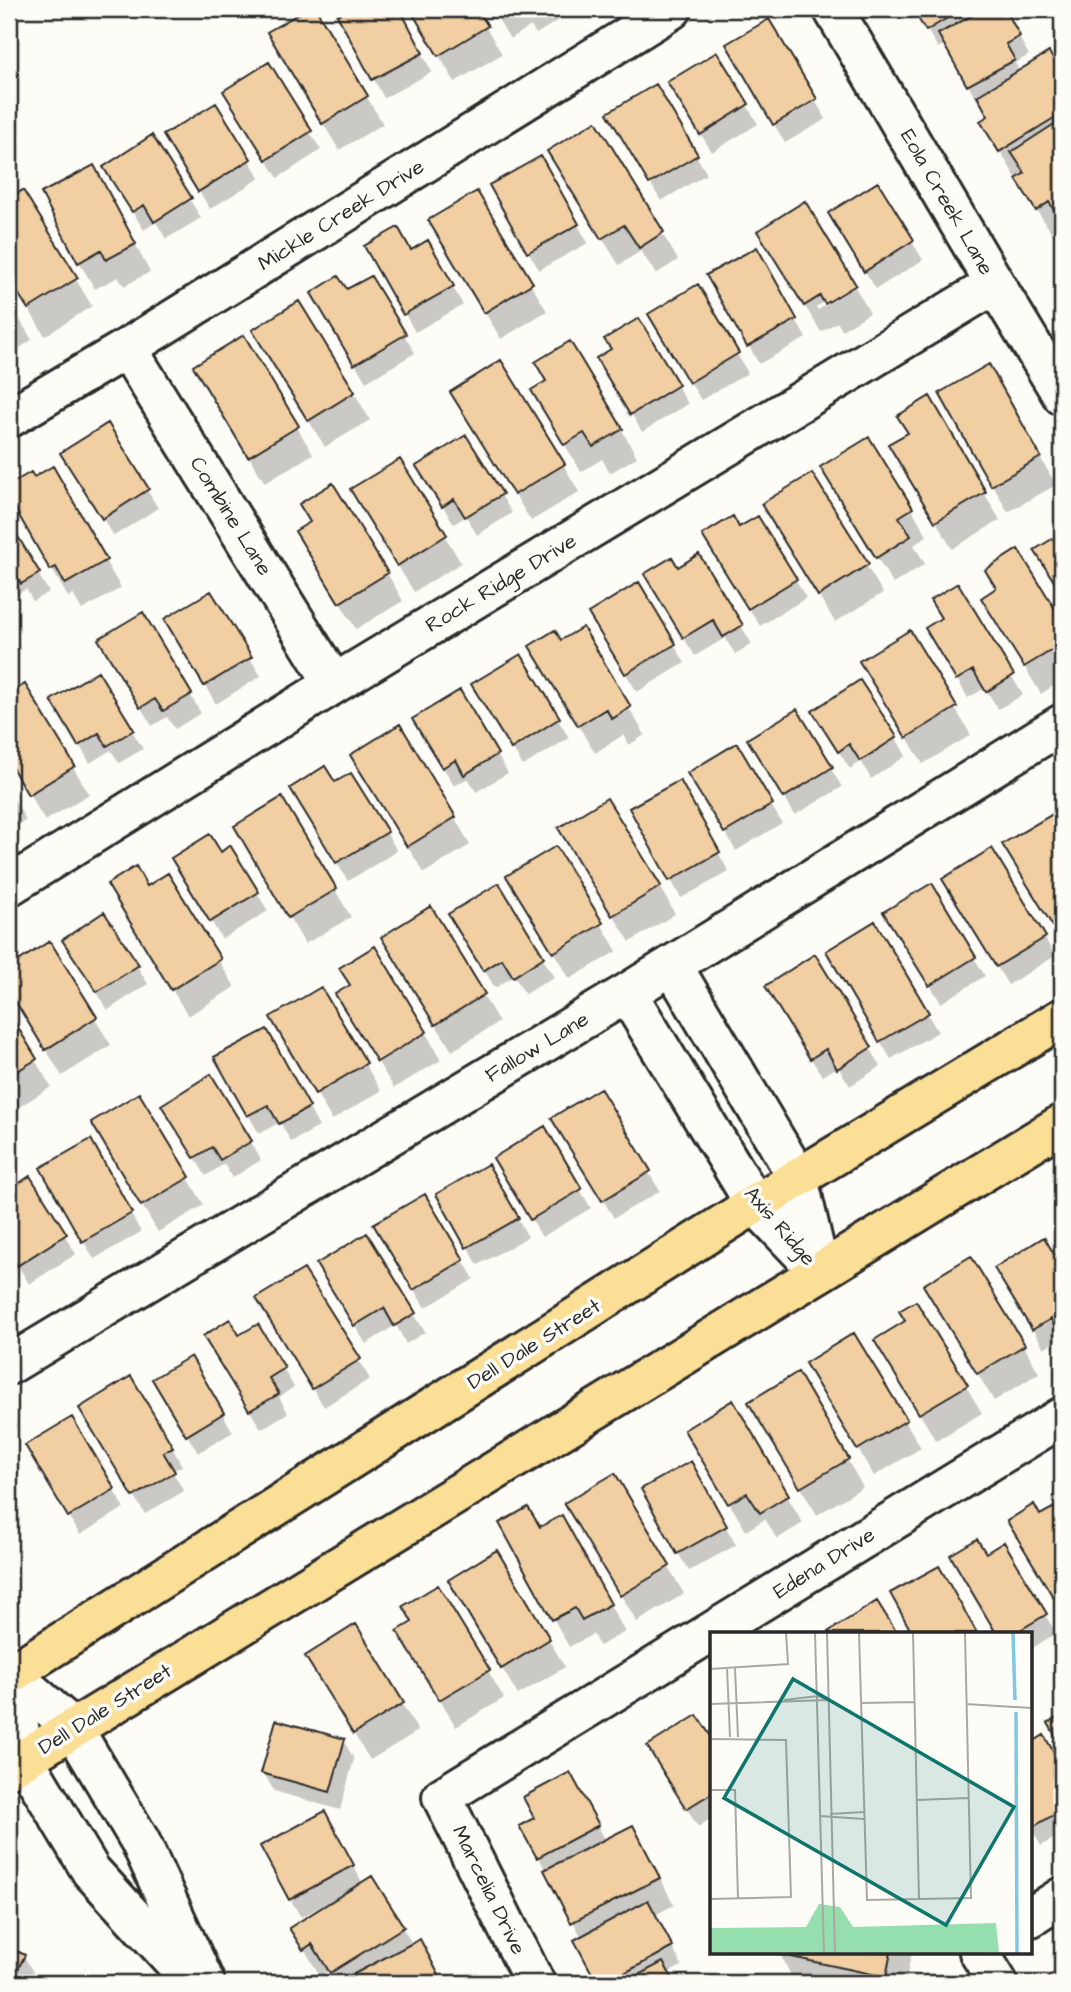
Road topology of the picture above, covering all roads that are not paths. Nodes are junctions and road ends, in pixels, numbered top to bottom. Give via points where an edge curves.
1 (672, 9) edge
2 (833, 9) edge
3 (995, 284) junction
4 (127, 348) junction
5 (1062, 395) edge
6 (9, 418) edge
7 (334, 684) junction
8 (1062, 723) edge
9 (9, 886) edge
10 (673, 965) junction
11 (627, 993) junction
12 (1062, 1018) edge
13 (1062, 1124) edge
14 (798, 1178) junction
15 (755, 1204) junction
16 (820, 1272) junction
17 (9, 1365) edge
18 (1062, 1417) edge
19 (711, 1632) edge
20 (710, 1633) edge
21 (10, 1675) edge
22 (73, 1728) junction
23 (16, 1763) edge
24 (442, 1797) joint
25 (1062, 1898) edge
26 (1032, 1916) edge
27 (980, 1954) edge
28 (194, 1983) edge
29 (205, 1983) edge
30 (535, 1983) edge
31 (998, 1983) edge

1 - 4 street, Mickle Creek Drive
2 - 3 street, Eola Creek Lane
3 - 5 street, Eola Creek Lane
3 - 7 street, Rock Ridge Drive
4 - 6 street, Mickle Creek Drive
4 - 7 street, Combine Lane
7 - 9 street, Rock Ridge Drive
8 - 10 street, Fallow Lane
10 - 11 street, Fallow Lane
10 - 14 street, Axis Ridge
11 - 15 street, Axis Ridge
11 - 17 street, Fallow Lane
12 - 14 main road, Dell Dale Street
13 - 16 main road, Dell Dale Street
14 - 15 main road, Dell Dale Street
14 - 16 street, Axis Ridge
15 - 16 street, Axis Ridge
15 - 21 main road, Dell Dale Street
16 - 22 main road, Dell Dale Street
18 - 19 street, Edena Drive
20 - 24 street, Edena Drive
21 - 22 street
21 - 23 street
22 - 23 main road, Dell Dale Street
22 - 29 street via 140,1841
23 - 28 street via 92,1871
24 - 30 street, Marcelia Drive
25 - 26 street
27 - 31 street

